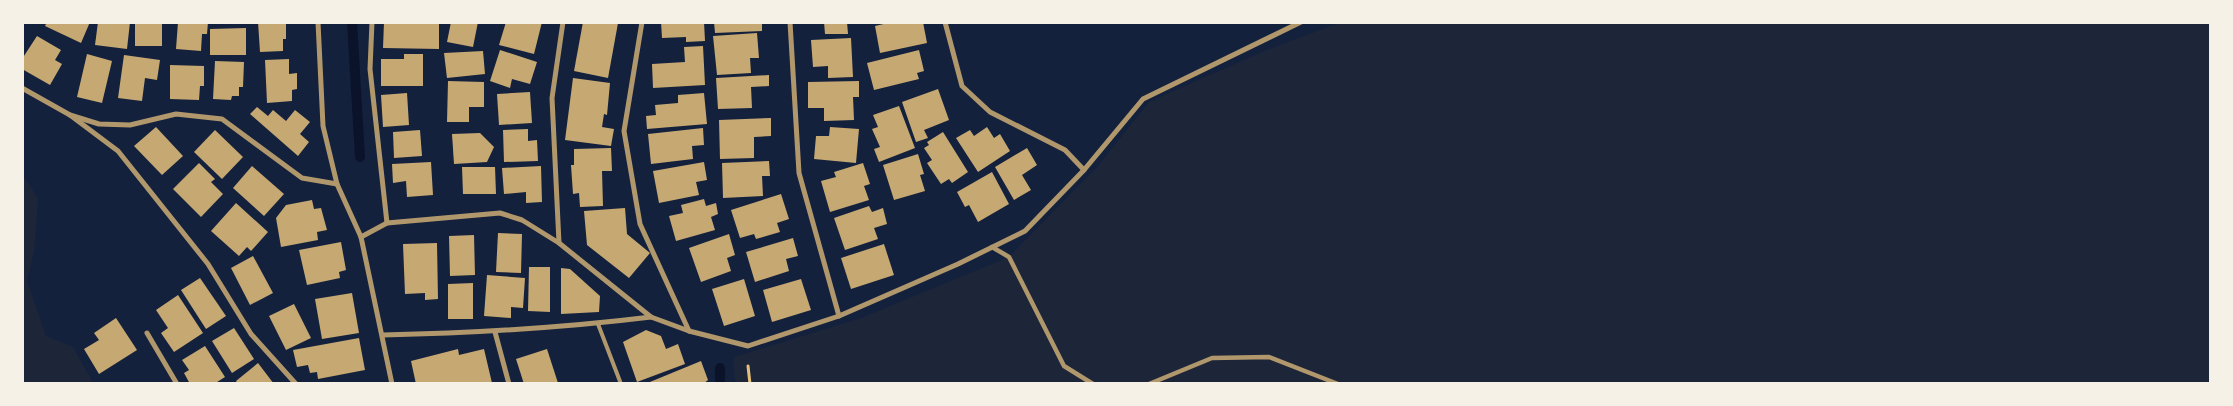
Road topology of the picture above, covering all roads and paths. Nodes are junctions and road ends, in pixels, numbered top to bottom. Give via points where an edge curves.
1 (318, 22) edge
2 (372, 22) edge
3 (563, 22) edge
4 (642, 22) edge
5 (790, 22) edge
6 (945, 22) edge
7 (1301, 22) edge
8 (22, 88) edge
9 (70, 115) junction
10 (1084, 170) junction
11 (337, 184) junction
12 (387, 223) junction
13 (362, 237) junction
14 (559, 243) junction
15 (992, 247) junction
16 (838, 316) junction
17 (651, 317) junction
18 (598, 324) junction
19 (689, 331) junction
20 (495, 332) junction
21 (147, 333) dead end
22 (383, 335) junction
23 (178, 384) edge
24 (296, 384) edge
25 (392, 384) edge
26 (510, 384) edge
27 (622, 384) edge
28 (1093, 384) edge
29 (1149, 384) edge
30 (1338, 384) edge

1 - 11 street via 323,126
2 - 12 street via 370,69
3 - 14 street via 552,98
4 - 19 street via 624,131 640,224
5 - 16 street via 799,172
6 - 10 street via 962,86 990,112 1065,150
7 - 10 street via 1143,99
8 - 9 street
9 - 11 street via 115,125 130,125 176,114 222,119 302,178
9 - 24 street via 118,151 208,264 251,334
10 - 15 street via 1025,231
11 - 13 street
12 - 13 street
12 - 14 street via 500,213 522,220
13 - 22 street
14 - 17 street
15 - 16 street
15 - 28 street via 1009,257 1064,366
16 - 19 street via 748,346
17 - 18 street
17 - 19 street
18 - 20 street
18 - 27 lane
20 - 22 street
20 - 26 street
21 - 23 street
22 - 25 street
29 - 30 street via 1212,358 1269,358

